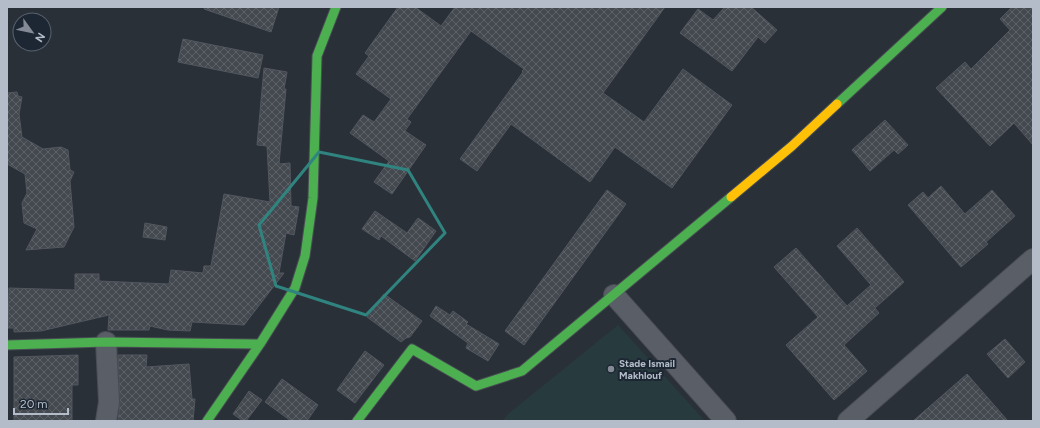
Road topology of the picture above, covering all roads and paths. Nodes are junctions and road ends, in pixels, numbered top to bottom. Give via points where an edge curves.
1 (336, 7) edge
2 (942, 7) edge
3 (1033, 259) edge
4 (614, 295) junction
5 (106, 342) junction
6 (260, 344) junction
7 (7, 345) edge
8 (106, 421) edge
9 (207, 421) edge
10 (357, 421) edge
11 (726, 421) edge
12 (848, 421) edge

1 - 6 street via 317,56 313,198 305,256 295,288
2 - 4 street via 792,146
3 - 12 street
4 - 10 street via 522,371 476,386 412,349
4 - 11 street
5 - 6 street
5 - 7 street
5 - 8 street via 109,402
6 - 9 street

